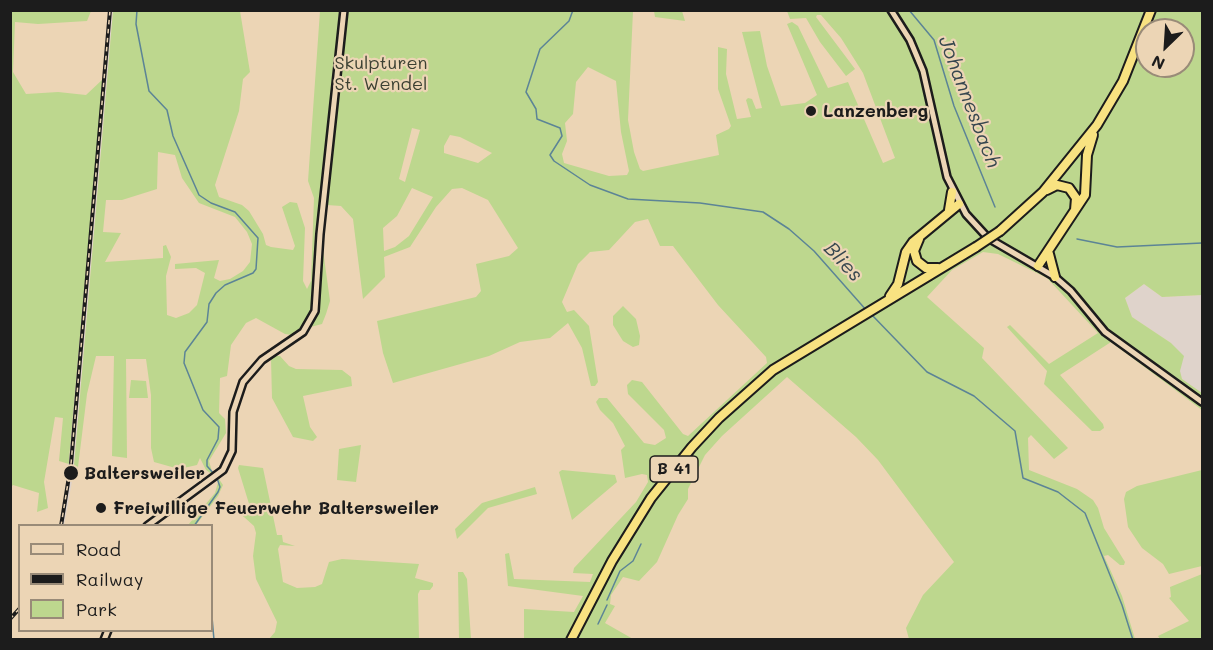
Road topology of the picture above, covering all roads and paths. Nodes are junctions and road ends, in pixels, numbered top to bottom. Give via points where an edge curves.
1 (344, 10) edge
2 (891, 10) edge
3 (1151, 10) edge
4 (1097, 125) junction
5 (952, 192) junction
6 (1043, 192) junction
7 (960, 206) junction
8 (1074, 212) junction
9 (947, 213) junction
10 (919, 238) junction
11 (1049, 252) junction
12 (1040, 267) junction
13 (943, 268) junction
14 (1055, 277) junction
15 (886, 300) junction
16 (1203, 402) edge
17 (148, 524) edge
18 (572, 639) edge

1 - 17 main road via 318,255 318,298 303,332 262,360 243,382 233,412 232,451 216,477
2 - 5 main road via 923,71
3 - 4 highway, B 41 via 1123,81
4 - 6 highway, B 41
4 - 8 highway via 1089,147 1085,195
5 - 7 main road
5 - 9 highway
6 - 8 highway via 1057,185 1069,188 1076,198
6 - 13 highway, B 41, bridge via 1000,231
7 - 9 highway
7 - 12 main road via 988,238
8 - 11 highway
9 - 10 highway
10 - 13 highway via 914,251 917,261 926,268
10 - 15 highway via 906,252 898,284
11 - 12 highway
11 - 14 highway
12 - 14 main road
13 - 15 highway, B 41
14 - 16 main road via 1105,332
15 - 18 highway, B 41 via 773,370 719,418 669,475 627,535

